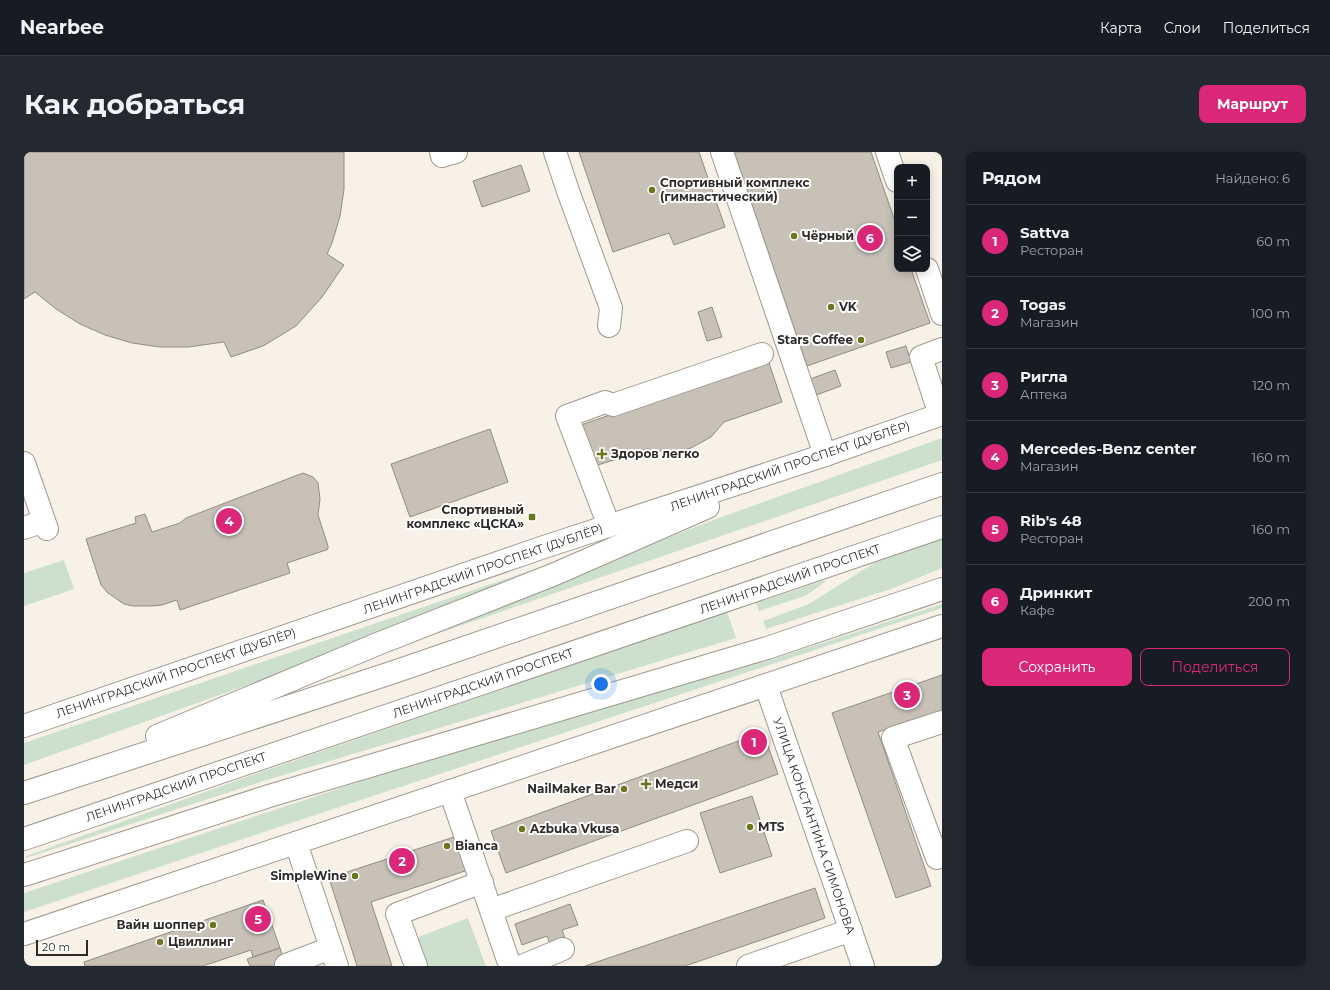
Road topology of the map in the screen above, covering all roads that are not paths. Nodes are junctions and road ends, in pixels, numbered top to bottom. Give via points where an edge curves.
1 (441, 152) edge
2 (456, 152) edge
3 (555, 152) edge
4 (722, 152) edge
5 (887, 152) edge
6 (894, 172) edge
7 (928, 272) edge
8 (942, 314) edge
9 (609, 326) dead end
10 (942, 350) edge
11 (762, 354) dead end
12 (941, 414) edge
13 (825, 455) junction
14 (24, 463) edge
15 (942, 484) edge
16 (38, 526) edge
17 (609, 526) junction
18 (942, 527) edge
19 (942, 589) edge
20 (942, 626) edge
21 (766, 686) junction
22 (942, 722) edge
23 (24, 726) edge
24 (450, 791) junction
25 (24, 793) edge
26 (934, 825) edge
27 (24, 839) edge
28 (687, 842) dead end
29 (296, 843) junction
30 (936, 858) dead end
31 (24, 875) edge
32 (482, 882) junction
33 (491, 910) junction
34 (851, 930) junction
35 (24, 934) edge
36 (563, 949) dead end
37 (334, 957) edge
38 (533, 964) edge
39 (286, 965) dead end
40 (416, 966) edge
41 (510, 966) edge
42 (748, 966) edge
43 (863, 966) edge

1 - 2 main road via 442,156
3 - 9 main road via 611,308
4 - 13 main road
5 - 6 main road
7 - 8 main road
10 - 12 main road via 921,357
11 - 17 main road via 613,406 605,402 567,416
12 - 13 main road, ЛЕНИНГРАДСКИЙ ПРОСПЕКТ (ДУБЛЁР)
13 - 17 main road, ЛЕНИНГРАДСКИЙ ПРОСПЕКТ (ДУБЛЁР)
13 - 25 main road via 556,574 380,643
14 - 16 main road
15 - 25 main road via 391,673
17 - 23 main road, ЛЕНИНГРАДСКИЙ ПРОСПЕКТ (ДУБЛЁР)
18 - 27 main road, ЛЕНИНГРАДСКИЙ ПРОСПЕКТ
19 - 31 main road via 767,648 269,796
20 - 21 main road
21 - 24 main road
21 - 34 main road, УЛИЦА КОНСТАНТИНА СИМОНОВА
22 - 26 main road via 893,738
24 - 29 main road
24 - 32 main road
26 - 30 main road
28 - 33 main road
29 - 35 main road
29 - 37 main road
32 - 33 main road
32 - 40 main road via 397,914
33 - 41 main road
34 - 42 main road
34 - 43 main road, УЛИЦА КОНСТАНТИНА СИМОНОВА
36 - 38 main road
37 - 39 main road

